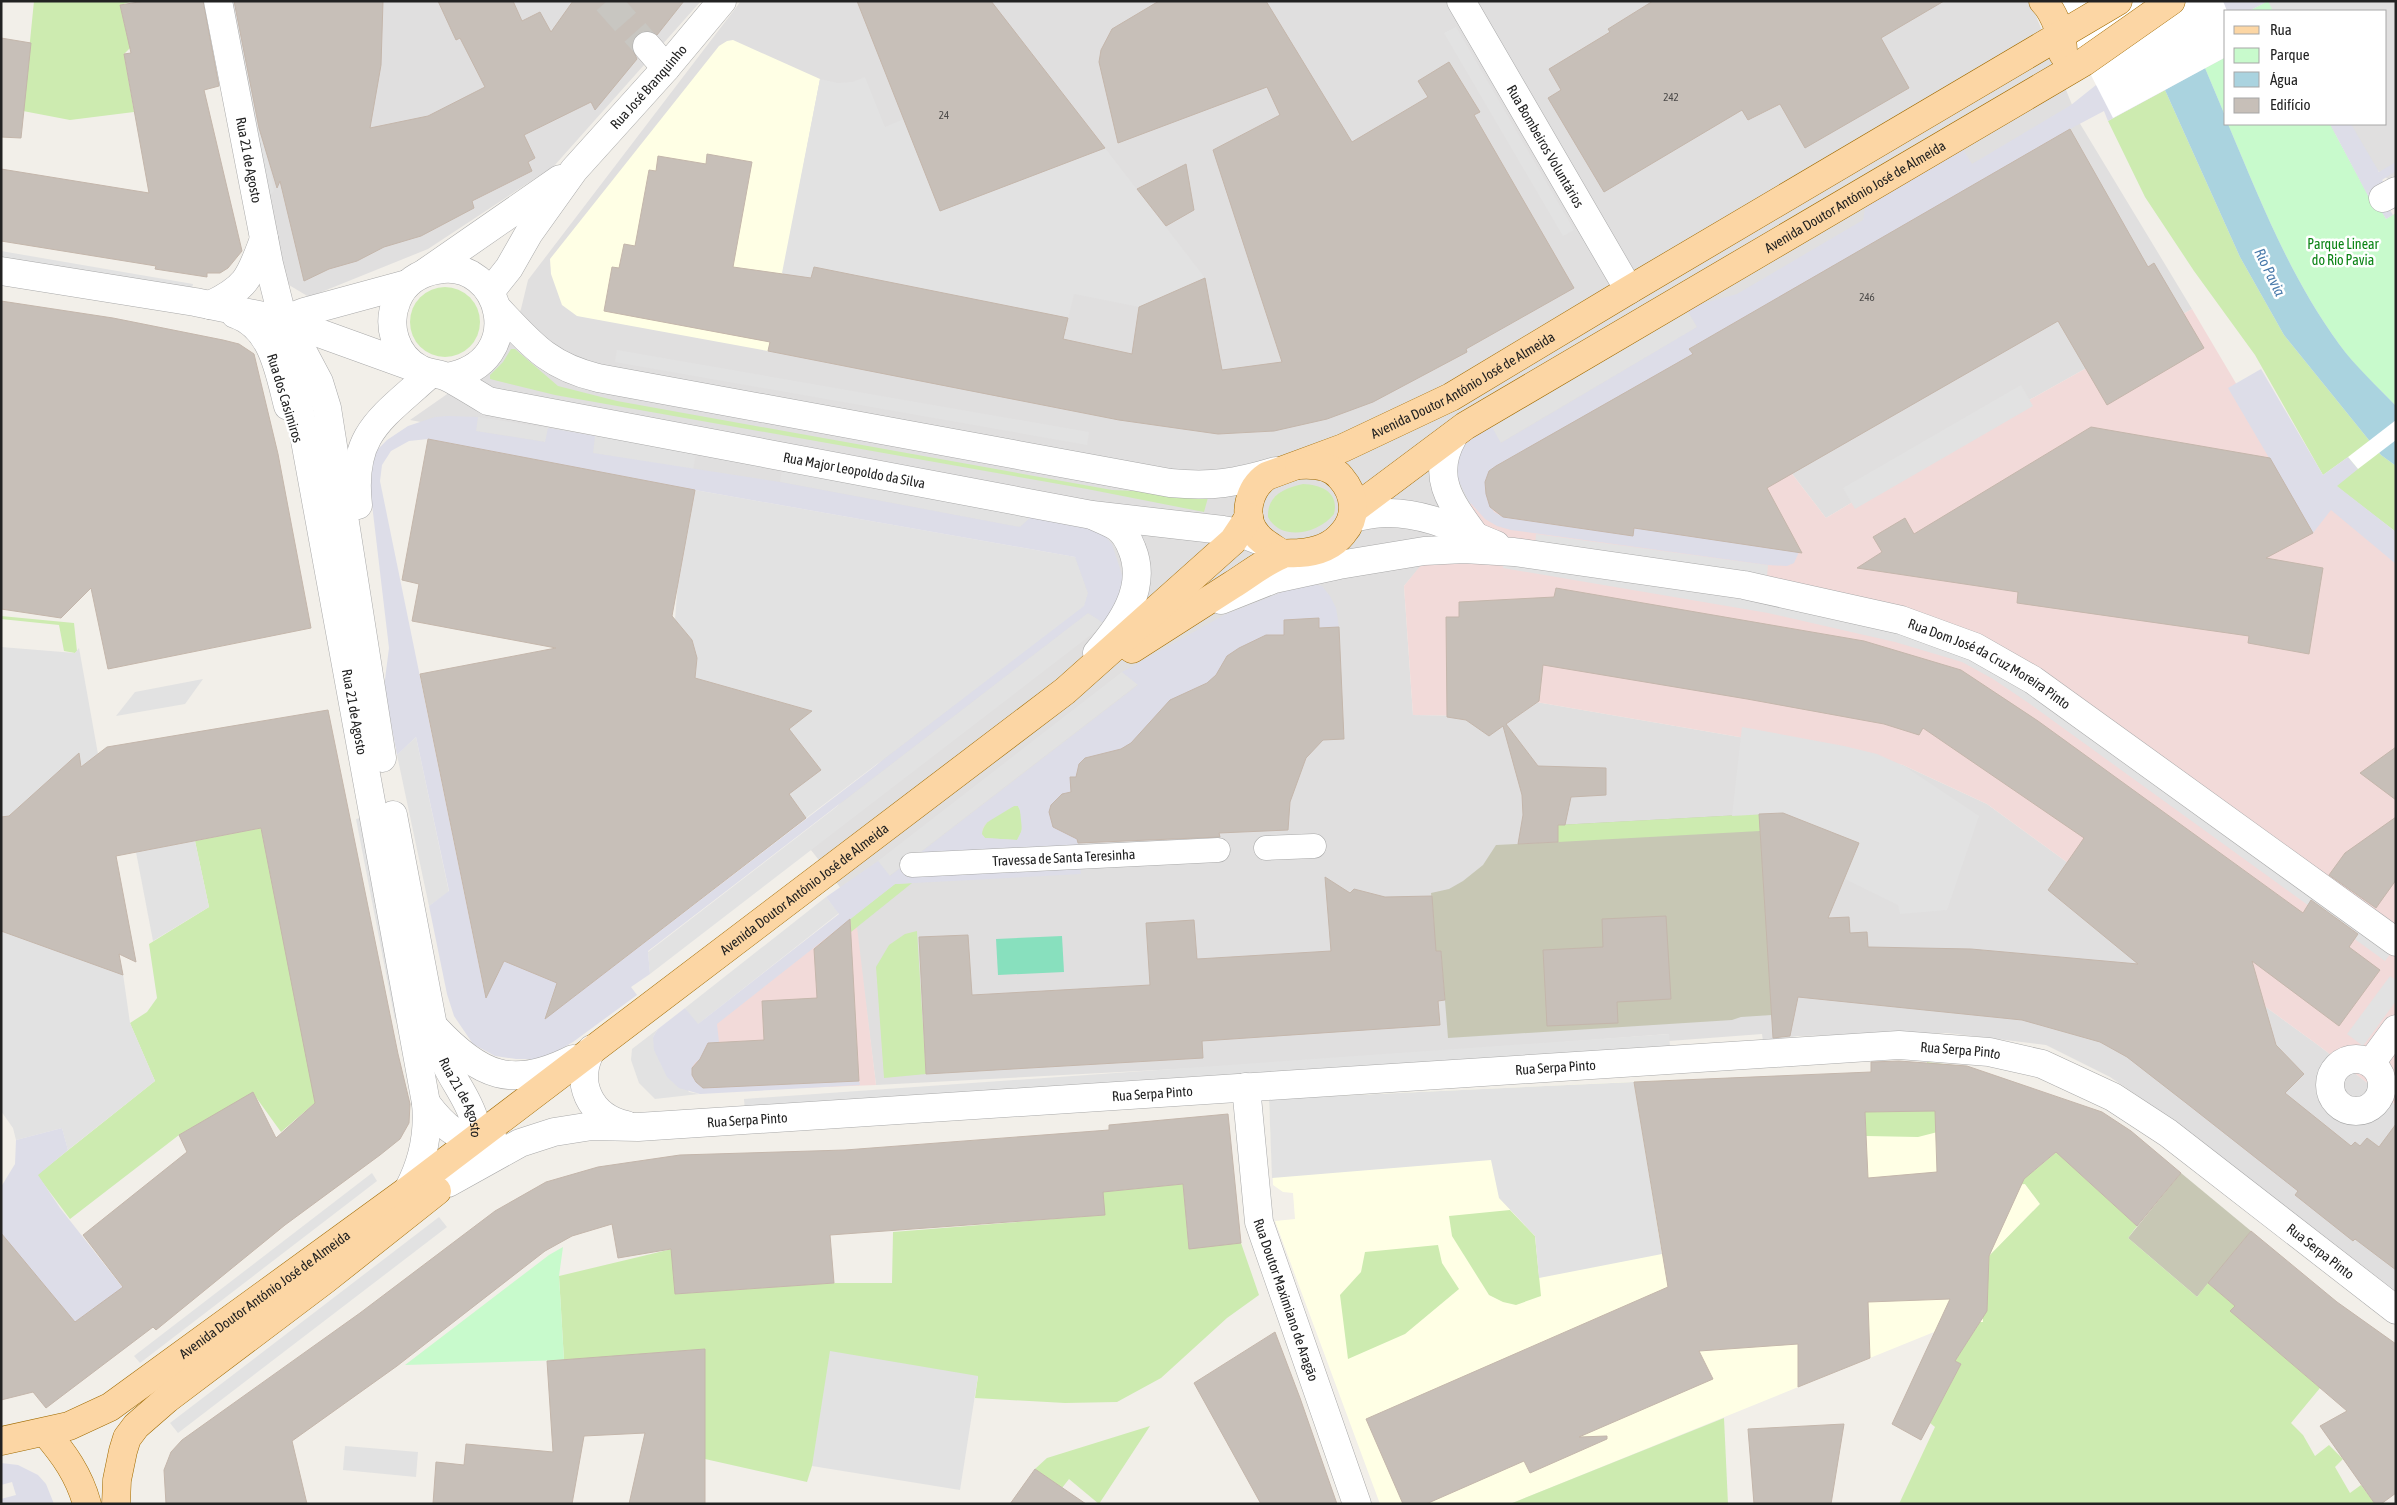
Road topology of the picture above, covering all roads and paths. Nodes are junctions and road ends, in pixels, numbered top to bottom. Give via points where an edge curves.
1 (218, 1) edge
2 (722, 1) edge
3 (1460, 1) edge
4 (2042, 1) edge
5 (2118, 1) edge
6 (2171, 1) edge
7 (2064, 33) junction
8 (647, 46) tunnel mouth
9 (666, 68) junction
10 (1970, 129) junction
11 (574, 170) junction
12 (264, 239) junction
13 (1, 271) edge
14 (417, 278) junction
15 (1629, 290) junction
16 (493, 300) junction
17 (210, 305) junction
18 (283, 320) junction
19 (432, 373) junction
20 (281, 381) junction
21 (1534, 385) junction
22 (1453, 438) junction
23 (1283, 469) junction
24 (1353, 513) junction
25 (1092, 515) junction
26 (320, 524) junction
27 (1244, 525) junction
28 (1470, 543) junction
29 (1275, 549) junction
30 (1314, 551) junction
31 (1424, 551) junction
32 (1174, 622) junction
33 (328, 637) dead end
34 (370, 676) junction
35 (1065, 691) junction
36 (1314, 846) dead end
37 (1266, 848) dead end
38 (1218, 850) dead end
39 (912, 865) dead end
40 (2396, 942) edge
41 (433, 1026) junction
42 (2396, 1029) edge
43 (592, 1049) junction
44 (2371, 1063) dead end
45 (1246, 1087) junction
46 (426, 1103) junction
47 (638, 1127) junction
48 (554, 1132) junction
49 (485, 1137) junction
50 (448, 1183) junction
51 (408, 1190) junction
52 (2396, 1310) edge
53 (45, 1432) junction
54 (1, 1441) edge
55 (87, 1504) edge
56 (116, 1504) edge
57 (1357, 1504) edge

1 - 12 street, Rua 21 de Agosto
2 - 9 street, Rua José Branquinho
3 - 15 street, Rua Bombeiros Voluntários
4 - 7 main road
5 - 7 main road, Avenida Doutor António José de Almeida
6 - 10 main road, Avenida Doutor António José de Almeida via 2084,62
7 - 10 main road via 2059,61 2004,94
7 - 15 main road, Avenida Doutor António José de Almeida
8 - 9 street
9 - 11 street, Rua José Branquinho
10 - 21 main road, Avenida Doutor António José de Almeida
11 - 14 street, Rua José Branquinho
11 - 16 street, Rua José Branquinho via 529,233
12 - 17 street via 255,266 239,288
12 - 18 street, Rua 21 de Agosto
13 - 17 street, Rua dos Casimiros
14 - 16 street via 444,269 461,271 477,280
14 - 18 street
14 - 19 street, Rua Major Leopoldo da Silva via 399,295 393,308 394,336 398,349
15 - 21 main road, Avenida Doutor António José de Almeida via 1624,314 1542,361
15 - 23 main road, Avenida Doutor António José de Almeida via 1452,397 1343,448
16 - 19 street via 499,324 496,340 488,355 470,370
16 - 23 street via 552,362 598,378 1170,482 1222,485
17 - 18 street, Rua dos Casimiros
17 - 20 street, Rua dos Casimiros via 247,318 258,327 274,356
18 - 19 street, Rua Major Leopoldo da Silva
18 - 20 street, Rua 21 de Agosto
18 - 26 street, Rua 21 de Agosto
18 - 34 street, Rua 21 de Agosto via 319,382 327,408
19 - 25 street, Rua Major Leopoldo da Silva via 488,401
19 - 34 street, Rua 21 de Agosto via 379,419 360,451 355,480 376,634 376,654
20 - 26 street, Rua dos Casimiros
20 - 33 street, Rua 21 de Agosto
21 - 22 main road, Avenida Doutor António José de Almeida via 1465,426
22 - 24 main road, Avenida Doutor António José de Almeida
22 - 28 street via 1444,452 1441,469
23 - 24 main road via 1308,464 1339,474 1351,494
23 - 27 main road, Avenida Doutor António José de Almeida via 1259,481
24 - 28 street, Rua Dom José da Cruz Moreira Pinto via 1398,513 1451,526
24 - 30 main road, Avenida Doutor António José de Almeida via 1343,534
25 - 27 street, Rua Major Leopoldo da Silva
25 - 35 street via 1118,528 1128,540 1138,567 1138,579 1134,595 1116,631
26 - 46 street, Rua 21 de Agosto
27 - 29 main road
27 - 35 main road, Avenida Doutor António José de Almeida
28 - 31 street
28 - 40 street, Rua Dom José da Cruz Moreira Pinto via 1744,585 1900,620 1975,647 2064,700
29 - 30 main road, Avenida Doutor António José de Almeida
29 - 32 main road, Avenida Doutor António José de Almeida
30 - 31 street
31 - 32 street via 1274,579
32 - 35 main road, Avenida Doutor António José de Almeida
34 - 41 street, Rua 21 de Agosto via 377,734
35 - 43 main road, Avenida Doutor António José de Almeida
36 - 37 street
38 - 39 street, Travessa de Santa Teresinha
41 - 43 street, Rua 21 de Agosto via 449,1044 483,1070 505,1075 531,1075 551,1070
41 - 49 street, Rua 21 de Agosto via 444,1060
42 - 44 street
43 - 47 street, Rua Serpa Pinto via 585,1060 583,1073 592,1103 601,1115
43 - 49 main road, Avenida Doutor António José de Almeida via 543,1086
45 - 47 street, Rua Serpa Pinto
45 - 52 street, Rua Serpa Pinto via 1899,1045 1990,1052 2042,1064 2112,1096 2168,1133
45 - 57 street, Rua Doutor Maximiano de Aragão via 1259,1222
46 - 49 street, Rua 21 de Agosto via 453,1133 464,1137
46 - 51 street, Rua 21 de Agosto via 428,1126 424,1148
47 - 48 street, Rua Serpa Pinto via 592,1126
48 - 49 street, Rua Serpa Pinto
48 - 50 street, Rua Serpa Pinto via 520,1144
49 - 50 main road, Avenida Doutor António José de Almeida
49 - 51 main road, Avenida Doutor António José de Almeida
50 - 56 main road, Avenida Doutor António José de Almeida via 167,1398 136,1426 124,1451 117,1480
51 - 53 main road, Avenida Doutor António José de Almeida via 110,1408 80,1423
53 - 54 main road, Avenida Doutor António José de Almeida
53 - 55 main road via 77,1475

